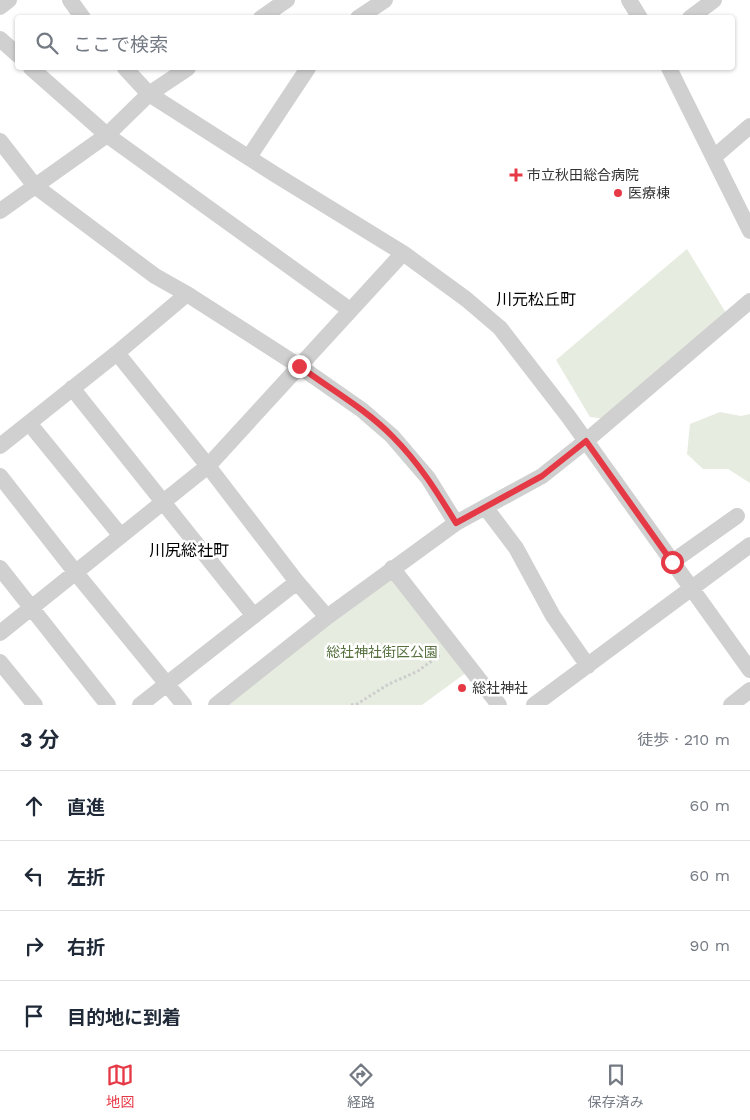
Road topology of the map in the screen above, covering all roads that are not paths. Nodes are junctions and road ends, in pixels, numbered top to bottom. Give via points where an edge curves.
1 (9, 0) edge
2 (70, 0) edge
3 (286, 0) edge
4 (385, 0) edge
5 (629, 0) edge
6 (714, 0) edge
7 (0, 7) edge
8 (81, 15) edge
9 (265, 15) edge
10 (362, 15) edge
11 (638, 15) edge
12 (694, 15) edge
13 (0, 39) edge
14 (15, 52) edge
15 (33, 70) edge
16 (126, 70) edge
17 (185, 70) edge
18 (307, 70) edge
19 (670, 70) edge
20 (149, 94) junction
21 (750, 126) edge
22 (107, 136) junction
23 (0, 141) edge
24 (249, 157) junction
25 (714, 157) junction
26 (35, 186) junction
27 (0, 211) edge
28 (750, 231) edge
29 (403, 253) junction
30 (187, 294) junction
31 (750, 301) edge
32 (350, 310) junction
33 (117, 353) junction
34 (299, 366) junction
35 (72, 388) junction
36 (29, 423) junction
37 (586, 441) junction
38 (0, 446) edge
39 (208, 466) junction
40 (0, 476) edge
41 (164, 502) junction
42 (485, 507) junction
43 (737, 516) dead end
44 (456, 523) junction
45 (121, 536) junction
46 (750, 545) edge
47 (672, 562) junction
48 (0, 568) edge
49 (392, 568) junction
50 (76, 573) junction
51 (297, 582) junction
52 (692, 589) junction
53 (32, 607) junction
54 (254, 616) junction
55 (327, 617) junction
56 (0, 633) edge
57 (0, 662) edge
58 (588, 666) junction
59 (750, 670) edge
60 (166, 684) junction
61 (750, 690) edge
62 (35, 705) edge
63 (108, 705) edge
64 (140, 705) edge
65 (184, 705) edge
66 (216, 705) edge
67 (500, 705) edge
68 (534, 705) edge
69 (731, 705) edge

1 - 7 street
2 - 8 street
3 - 9 street
4 - 10 street
5 - 11 street
6 - 12 street
13 - 14 street
15 - 22 street
16 - 20 street
17 - 20 street
18 - 24 street
19 - 25 street
20 - 22 street
20 - 24 street
21 - 25 street
22 - 26 street
22 - 32 street
23 - 26 street
24 - 29 street
25 - 28 street
26 - 27 street
26 - 30 street via 155,276
29 - 32 street
29 - 37 street via 500,328
30 - 33 street
30 - 34 street
31 - 37 street
32 - 34 street
33 - 35 street
33 - 39 street
34 - 39 street
34 - 44 street via 362,410 392,436 428,478
35 - 36 street
35 - 41 street
36 - 38 street
36 - 45 street
37 - 42 street via 542,476
37 - 47 street
39 - 41 street
39 - 51 street
40 - 50 street
41 - 45 street
41 - 54 street
42 - 44 street
42 - 58 street via 516,548 553,616
43 - 47 street
44 - 49 street
45 - 50 street
46 - 52 street
47 - 52 street
48 - 53 street
49 - 55 street
49 - 67 street
50 - 53 street
50 - 60 street
51 - 54 street
51 - 55 street
52 - 58 street
52 - 59 street
53 - 56 street
53 - 63 street
54 - 60 street
55 - 66 street
57 - 62 street
58 - 68 street
60 - 64 street
60 - 65 street
61 - 69 street

